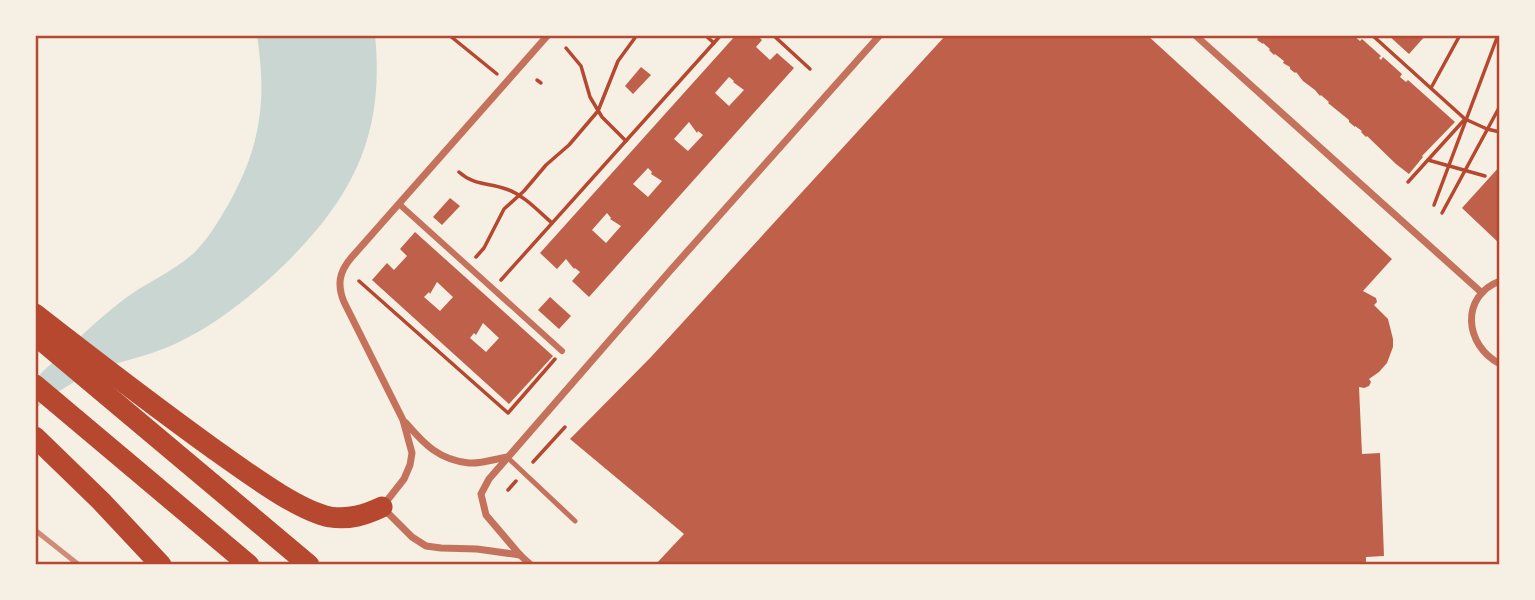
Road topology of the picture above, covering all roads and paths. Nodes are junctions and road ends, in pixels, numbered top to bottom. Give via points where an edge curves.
1 (449, 35) edge
2 (548, 35) edge
3 (637, 35) edge
4 (705, 35) edge
5 (720, 35) edge
6 (773, 35) edge
7 (880, 35) edge
8 (1195, 35) edge
9 (1372, 35) edge
10 (1460, 35) edge
11 (1498, 35) edge
12 (714, 43) junction
13 (566, 48) dead end
14 (810, 69) dead end
15 (507, 82) junction
16 (1432, 88) junction
17 (1500, 106) edge
18 (598, 111) junction
19 (1465, 119) junction
20 (1488, 129) junction
21 (1500, 132) edge
22 (626, 141) junction
23 (1428, 160) junction
24 (1448, 165) junction
25 (1465, 170) junction
26 (459, 172) dead end
27 (1485, 176) dead end
28 (1408, 183) dead end
29 (519, 196) junction
30 (399, 204) junction
31 (1434, 205) dead end
32 (1442, 213) dead end
33 (552, 223) junction
34 (468, 266) junction
35 (359, 281) dead end
36 (1500, 281) edge
37 (493, 289) junction
38 (1482, 293) junction
39 (35, 314) edge
40 (35, 335) edge
41 (562, 351) joint
42 (1500, 364) edge
43 (35, 385) edge
44 (111, 385) junction
45 (403, 420) junction
46 (565, 427) dead end
47 (35, 437) edge
48 (507, 457) junction
49 (523, 473) junction
50 (508, 490) dead end
51 (382, 507) junction
52 (575, 521) dead end
53 (520, 555) junction
54 (160, 565) edge
55 (249, 565) edge
56 (309, 565) edge
57 (531, 565) edge

1 - 15 path
2 - 15 street
3 - 18 path via 618,61
4 - 12 path
5 - 12 path
6 - 14 path
7 - 48 street
8 - 38 street
9 - 16 path
10 - 16 path
11 - 19 path
12 - 22 path
13 - 18 path via 581,66
15 - 30 street
16 - 19 path
17 - 20 path
18 - 22 path
18 - 29 path
19 - 20 path
19 - 23 path
19 - 24 path
20 - 21 path
20 - 25 path
22 - 33 path
23 - 24 path
23 - 28 path
24 - 25 path
24 - 31 path
25 - 27 path
25 - 32 path
26 - 29 path via 474,182
29 - 33 path
29 - 34 path via 505,209 484,248
30 - 34 street
30 - 45 street via 344,267 339,288
33 - 37 path
34 - 37 street
35 - 41 path via 508,414
36 - 38 street
37 - 41 street
38 - 42 street via 1471,318 1472,332 1487,356
39 - 44 highway
40 - 44 highway
43 - 55 highway
44 - 51 highway via 300,505 344,518
44 - 56 highway
45 - 48 street via 425,445 446,457 471,463
45 - 51 street via 412,453 410,465
46 - 49 path
47 - 54 highway
48 - 49 lane
48 - 53 street via 489,479 482,503 485,515
49 - 50 path
49 - 52 lane
51 - 53 street via 426,546
53 - 57 street

